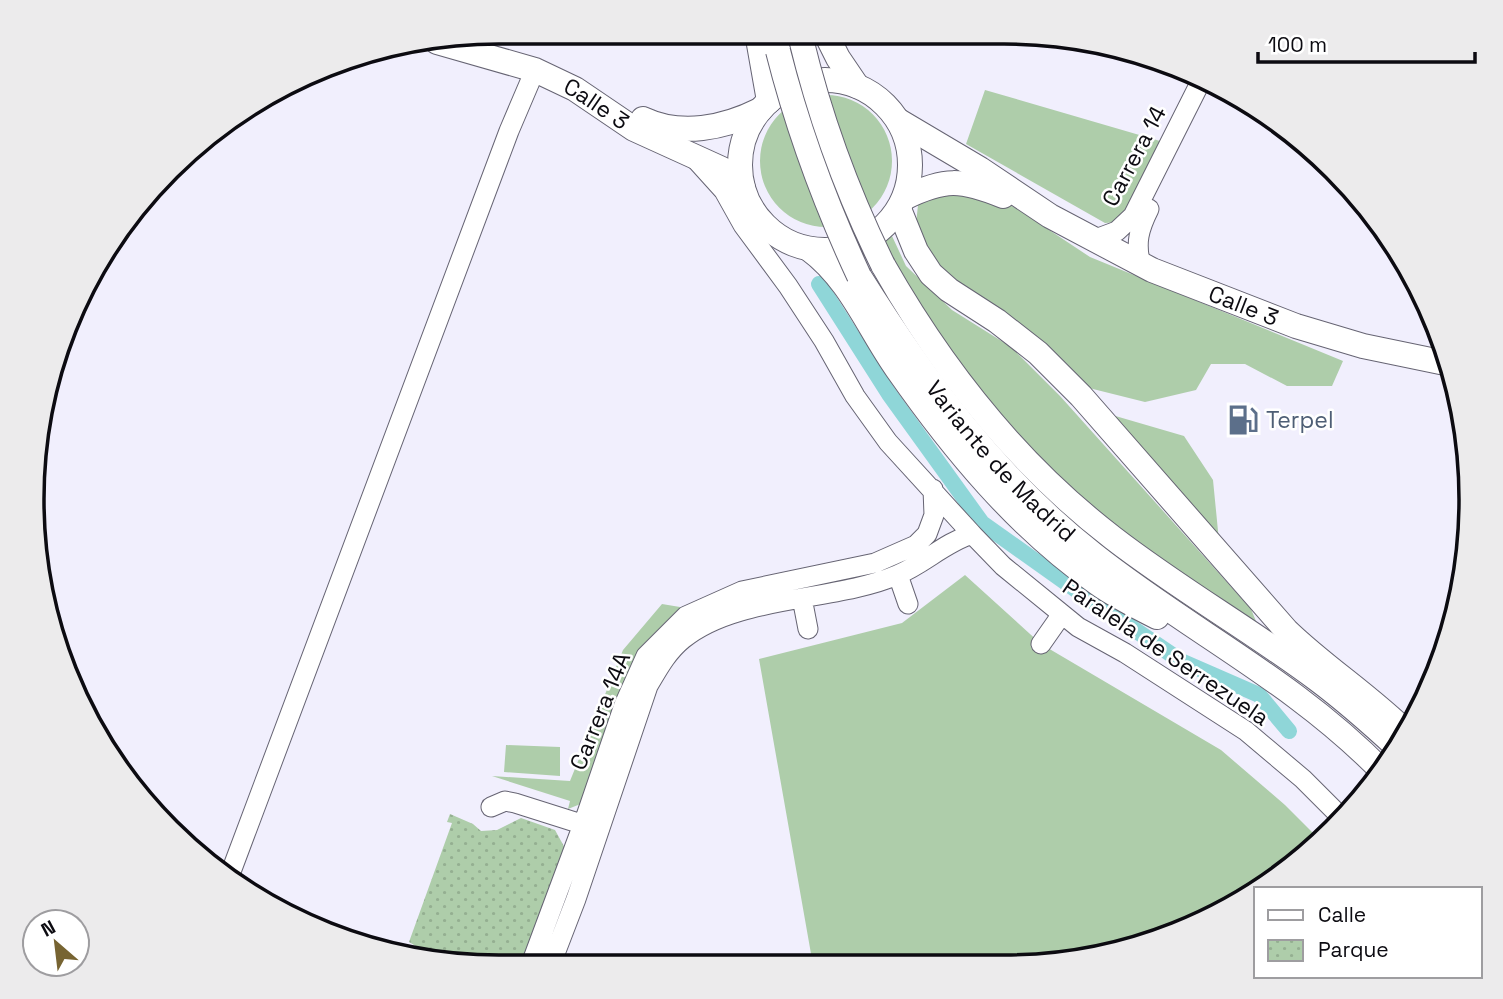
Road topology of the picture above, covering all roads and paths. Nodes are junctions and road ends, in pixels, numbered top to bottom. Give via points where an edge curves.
1 (492, 44) edge
2 (758, 44) edge
3 (776, 44) edge
4 (802, 44) edge
5 (831, 44) edge
6 (453, 47) edge
7 (536, 70) junction
8 (857, 86) junction
9 (1197, 87) edge
10 (1207, 92) edge
11 (765, 106) junction
12 (899, 121) junction
13 (690, 154) junction
14 (743, 188) junction
15 (902, 203) junction
16 (1050, 216) junction
17 (1093, 240) junction
18 (809, 249) junction
19 (1141, 265) junction
20 (1438, 361) edge
21 (933, 489) junction
22 (972, 534) junction
23 (898, 575) junction
24 (802, 598) junction
25 (908, 604) dead end
26 (1062, 614) junction
27 (808, 629) dead end
28 (1041, 643) dead end
29 (1223, 644) junction
30 (1399, 725) edge
31 (1390, 741) edge
32 (1375, 763) edge
33 (491, 807) dead end
34 (1336, 812) edge
35 (590, 827) junction
36 (232, 868) edge
37 (535, 955) edge
38 (554, 955) edge

1 - 11 main road, Calle 3 via 556,64 631,113 669,128 721,126
2 - 11 main road
3 - 29 main road, Variante de Madrid, bridge via 812,166 859,276 945,404 1031,500 1094,555
4 - 31 main road, Variante de Madrid, bridge via 839,166 883,265 934,347 994,424 1069,502 1151,566 1319,680
5 - 8 main road
6 - 7 main road, Calle 3
7 - 13 main road, Calle 3 via 575,89 634,129
7 - 36 street via 509,131
8 - 11 main road via 816,80 791,87
8 - 12 main road via 873,94
9 - 17 street, Carrera 14 via 1133,216 1117,231
10 - 19 street, Carrera 14 via 1139,232
11 - 14 main road via 749,127 742,147
12 - 15 main road via 911,158
12 - 16 main road, Calle 3
13 - 14 main road, Calle 3 via 722,169
13 - 21 street, Paralela de Serrezuela via 724,191 888,442
14 - 18 main road via 749,205 770,230
15 - 16 main road, Calle 3 via 937,184 965,183
15 - 18 main road via 882,229 860,243 835,250
15 - 30 main road via 916,251 931,274 1038,353 1286,630
16 - 17 main road, Calle 3
17 - 19 main road, Calle 3
18 - 29 main road via 844,283 888,358 958,452 1029,528 1098,584 1169,624
19 - 20 main road, Calle 3 via 1296,326
21 - 22 street, Paralela de Serrezuela
21 - 35 street, Carrera 14A via 934,515 927,534 916,545 875,563 742,591 686,616 646,656 624,705
22 - 23 street, Carrera 14A via 955,539
22 - 26 street, Paralela de Serrezuela
23 - 24 street, Carrera 14A
23 - 25 street
24 - 27 street
24 - 35 street, Carrera 14A via 705,625 665,657 648,686
26 - 28 street
26 - 34 street, Paralela de Serrezuela via 1246,731
29 - 32 main road, Variante de Madrid via 1307,703
33 - 35 street via 505,801 515,803
35 - 37 street, Carrera 14A
35 - 38 street, Carrera 14A

